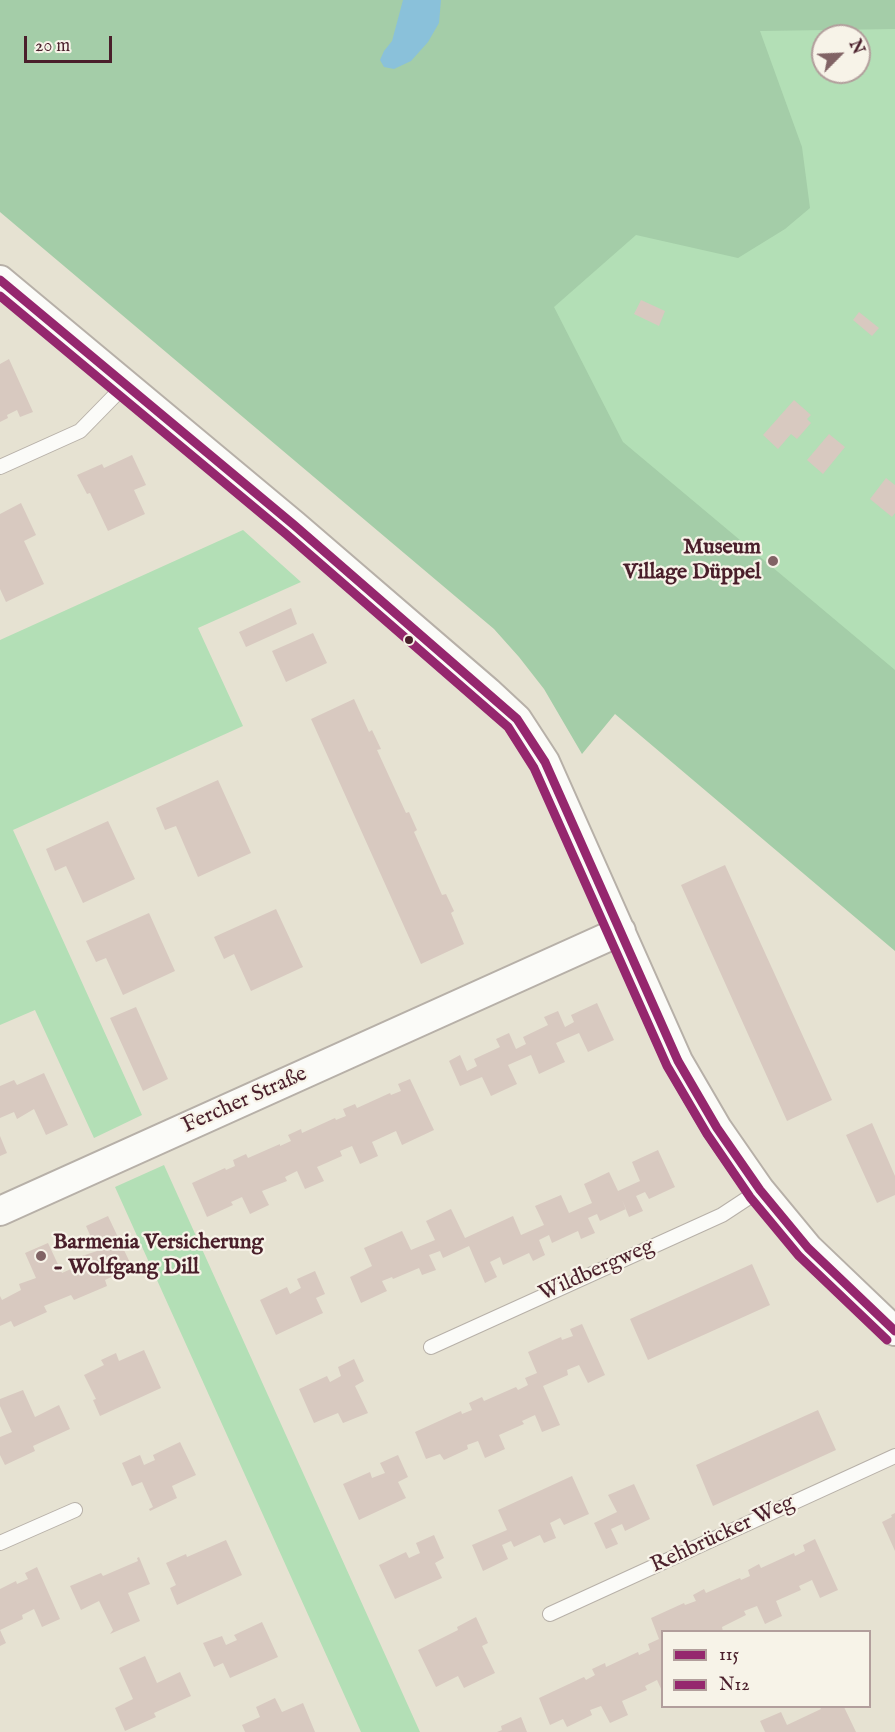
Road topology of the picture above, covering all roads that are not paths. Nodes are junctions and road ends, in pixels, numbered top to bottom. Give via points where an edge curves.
1 (0, 280) edge
2 (125, 385) junction
3 (0, 467) edge
4 (621, 931) junction
5 (760, 1190) junction
6 (0, 1211) edge
7 (895, 1331) edge
8 (431, 1347) dead end
9 (895, 1456) edge
10 (75, 1510) dead end
11 (0, 1543) edge
12 (550, 1614) dead end

1 - 2 street
2 - 3 lane via 80,431
2 - 4 street via 294,525 517,719 545,762
4 - 5 street via 678,1061 717,1128
4 - 6 street, Fercher Straße
5 - 7 street via 808,1248
5 - 8 lane, Wildbergweg via 722,1215
9 - 12 lane, Rehbrücker Weg
10 - 11 lane

